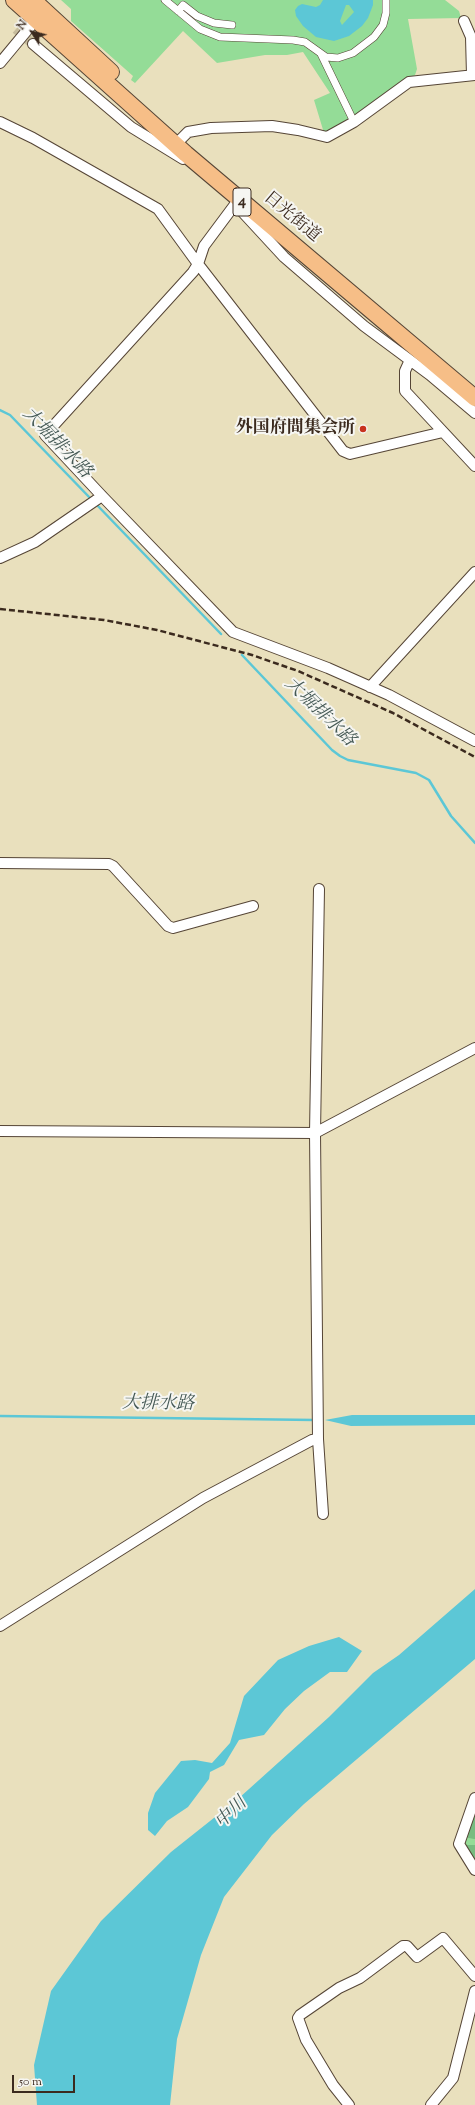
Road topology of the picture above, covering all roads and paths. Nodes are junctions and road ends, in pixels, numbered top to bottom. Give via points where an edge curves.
1 (14, 0) edge
2 (165, 0) edge
3 (386, 0) edge
4 (38, 10) edge
5 (178, 11) junction
6 (464, 21) dead end
7 (232, 25) dead end
8 (33, 44) tunnel mouth
9 (320, 54) junction
10 (0, 63) edge
11 (474, 75) edge
12 (0, 122) edge
13 (354, 122) junction
14 (181, 146) junction
15 (236, 201) junction
16 (198, 264) junction
17 (410, 360) junction
18 (475, 386) edge
19 (475, 398) edge
20 (475, 413) edge
21 (443, 432) junction
22 (475, 466) edge
23 (102, 496) junction
24 (0, 558) edge
25 (475, 572) edge
26 (370, 687) junction
27 (475, 741) edge
28 (0, 863) edge
29 (319, 888) dead end
30 (253, 906) dead end
31 (475, 1048) edge
32 (0, 1131) edge
33 (315, 1133) junction
34 (318, 1436) junction
35 (323, 1514) dead end
36 (0, 1626) edge
37 (475, 1798) edge
38 (475, 1870) edge
39 (475, 1976) edge
40 (475, 1991) edge
41 (349, 2105) edge
42 (431, 2105) edge

1 - 4 highway, 日光街道 / 4
2 - 5 street
3 - 9 street via 383,25 368,43 353,53 338,58
4 - 10 street
4 - 14 highway, 日光街道 / 4
5 - 7 street via 183,5 197,16 214,24
5 - 9 street via 200,29 220,37 305,42
6 - 11 street via 471,37
8 - 14 street via 131,127 183,159
9 - 13 street
11 - 13 street via 409,82
12 - 16 street via 158,209
13 - 14 street via 327,137 272,126 211,128 188,132
14 - 15 highway, 日光街道 / 4
14 - 18 highway, 日光街道 / 4
15 - 16 street via 204,246
15 - 17 street via 284,257 364,326
15 - 19 highway, 日光街道 / 4
16 - 21 street via 343,451 350,454
16 - 23 street via 45,435
17 - 20 street
17 - 21 street via 405,371 405,391
21 - 22 street
23 - 24 street via 35,542
23 - 26 street via 233,632
25 - 26 street
26 - 27 street
28 - 30 street via 109,864 168,926 173,928
29 - 33 street
31 - 33 street
32 - 33 street
33 - 34 street
34 - 35 street
34 - 36 street via 203,1498
37 - 38 street via 459,1844
39 - 41 street via 443,1938 417,1957 407,1946 403,1946 360,1978 339,1988 300,2015 298,2018 306,2040 333,2085
40 - 42 street via 453,2078

